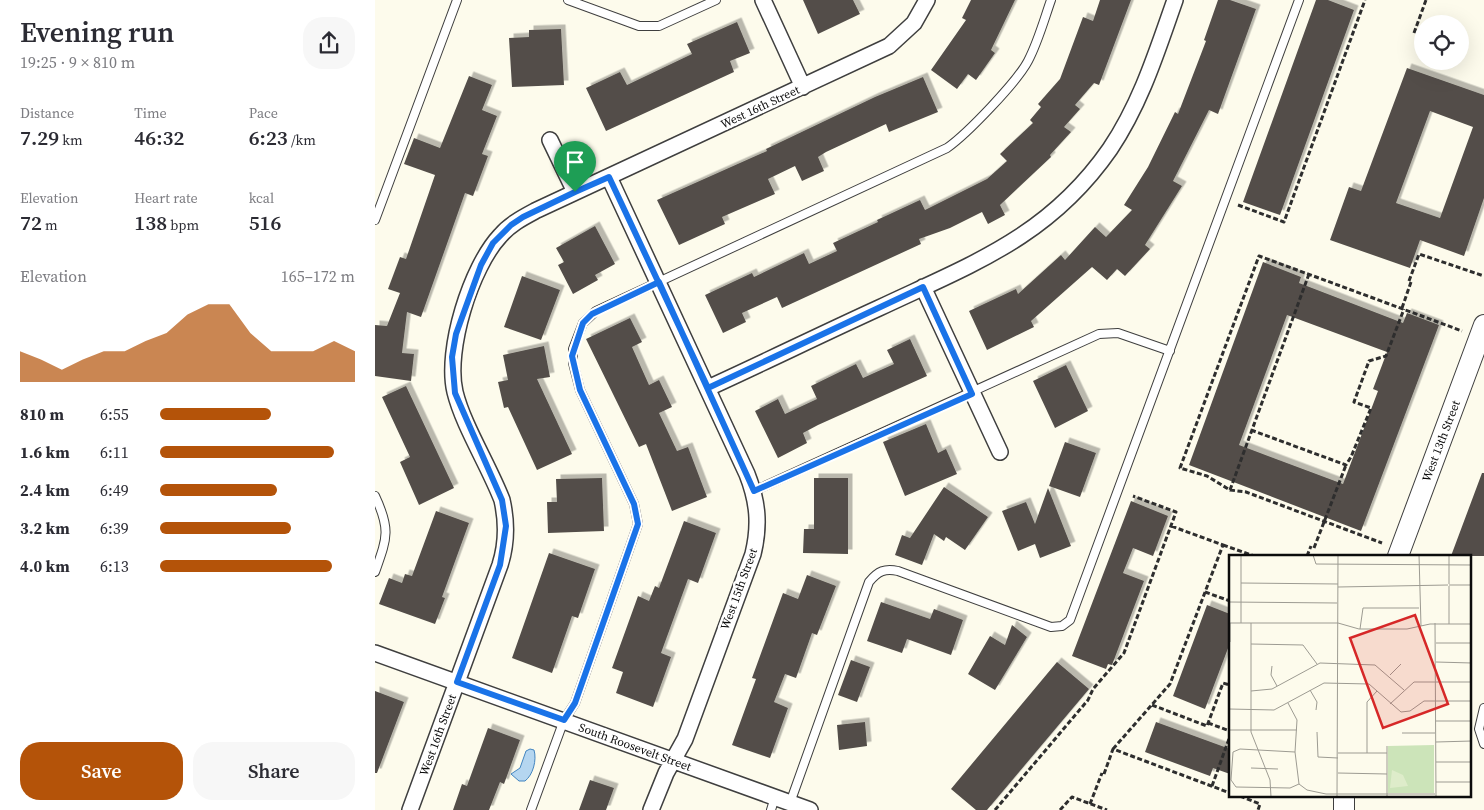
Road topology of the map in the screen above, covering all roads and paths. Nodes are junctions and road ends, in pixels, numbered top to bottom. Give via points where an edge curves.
1 (457, 0) edge
2 (568, 0) edge
3 (716, 0) edge
4 (763, 0) edge
5 (927, 0) edge
6 (1051, 0) edge
7 (1175, 0) edge
8 (1299, 0) edge
9 (1365, 0) edge
10 (1426, 0) edge
11 (1421, 15) edge
12 (803, 87) junction
13 (549, 140) dead end
14 (609, 177) junction
15 (575, 192) junction
16 (1238, 206) dead end
17 (375, 220) edge
18 (1309, 274) junction
19 (1484, 276) edge
20 (659, 282) junction
21 (923, 287) junction
22 (1403, 309) junction
23 (1484, 325) edge
24 (1463, 331) dead end
25 (1170, 352) junction
26 (708, 388) junction
27 (972, 394) junction
28 (1251, 430) junction
29 (1000, 452) dead end
30 (1346, 465) junction
31 (1230, 490) junction
32 (754, 491) junction
33 (375, 496) edge
34 (1133, 496) dead end
35 (1324, 520) junction
36 (1171, 526) junction
37 (1223, 545) junction
38 (1390, 550) edge
39 (1251, 555) edge
40 (1308, 555) edge
41 (375, 572) edge
42 (1205, 592) junction
43 (1229, 601) edge
44 (375, 653) edge
45 (457, 682) junction
46 (1229, 685) edge
47 (1152, 705) junction
48 (1484, 708) edge
49 (564, 720) junction
50 (1208, 723) junction
51 (1229, 731) edge
52 (1229, 739) edge
53 (1484, 744) edge
54 (1113, 749) junction
55 (673, 760) junction
56 (1212, 786) junction
57 (1229, 793) edge
58 (1245, 798) edge
59 (790, 803) junction
60 (773, 804) edge
61 (1090, 804) junction
62 (410, 810) edge
63 (531, 810) edge
64 (651, 810) edge
65 (810, 810) edge
66 (995, 810) edge
67 (1060, 810) edge
68 (1107, 810) edge
69 (1258, 810) edge

1 - 17 lane
2 - 3 lane via 649,27 659,26
4 - 12 street
5 - 12 street, West 16th Street via 914,23 889,46
6 - 20 lane via 1024,67 956,142
7 - 21 street via 1134,107 1110,148 1080,186 1047,217 1010,244
8 - 25 lane
9 - 16 path via 1284,222
10 - 11 path
12 - 14 street, West 16th Street
13 - 15 street
14 - 15 street, West 16th Street
14 - 20 street, West 15th Street
15 - 45 street, West 16th Street via 523,217 497,239 481,265 456,334 452,357 455,393 502,500 506,526 500,565
18 - 22 path
18 - 28 path
18 - 31 path via 1259,256 1180,468 1207,476
19 - 22 path via 1419,254
20 - 26 street, West 15th Street
20 - 49 lane via 592,314 583,323 573,350 577,381 634,504 638,524 575,703
21 - 26 street
21 - 27 street
22 - 24 path
22 - 30 path via 1386,356 1369,362 1354,402 1371,408
23 - 38 street, West 13th Street
25 - 27 lane via 1108,332
25 - 59 lane via 1069,620 1061,626 1051,627 898,571 882,570 869,582
26 - 32 street, West 15th Street
27 - 29 street
27 - 32 lane
28 - 30 path
28 - 31 path
30 - 35 path
31 - 35 path via 1246,492
32 - 55 street, West 15th Street via 759,522 753,554 685,739
33 - 41 lane via 387,534
34 - 36 path via 1176,512
35 - 38 path
35 - 40 path
36 - 37 path
36 - 66 path via 1124,653
37 - 39 path
37 - 42 path
42 - 43 path
42 - 47 path via 1171,684
44 - 45 street, South Roosevelt Street
45 - 49 street, South Roosevelt Street
45 - 62 street, West 16th Street
46 - 50 path via 1223,682
47 - 50 path via 1207,726
47 - 54 path
48 - 53 lane via 1479,729
49 - 55 street, South Roosevelt Street
49 - 63 lane
50 - 51 path
52 - 56 path
54 - 56 path
54 - 61 path
55 - 60 street, South Roosevelt Street
55 - 64 street, West 15th Street
56 - 57 path
58 - 69 path via 1261,804
59 - 60 street, South Roosevelt Street
59 - 65 street, South Roosevelt Street
61 - 67 path via 1072,797
61 - 68 path

